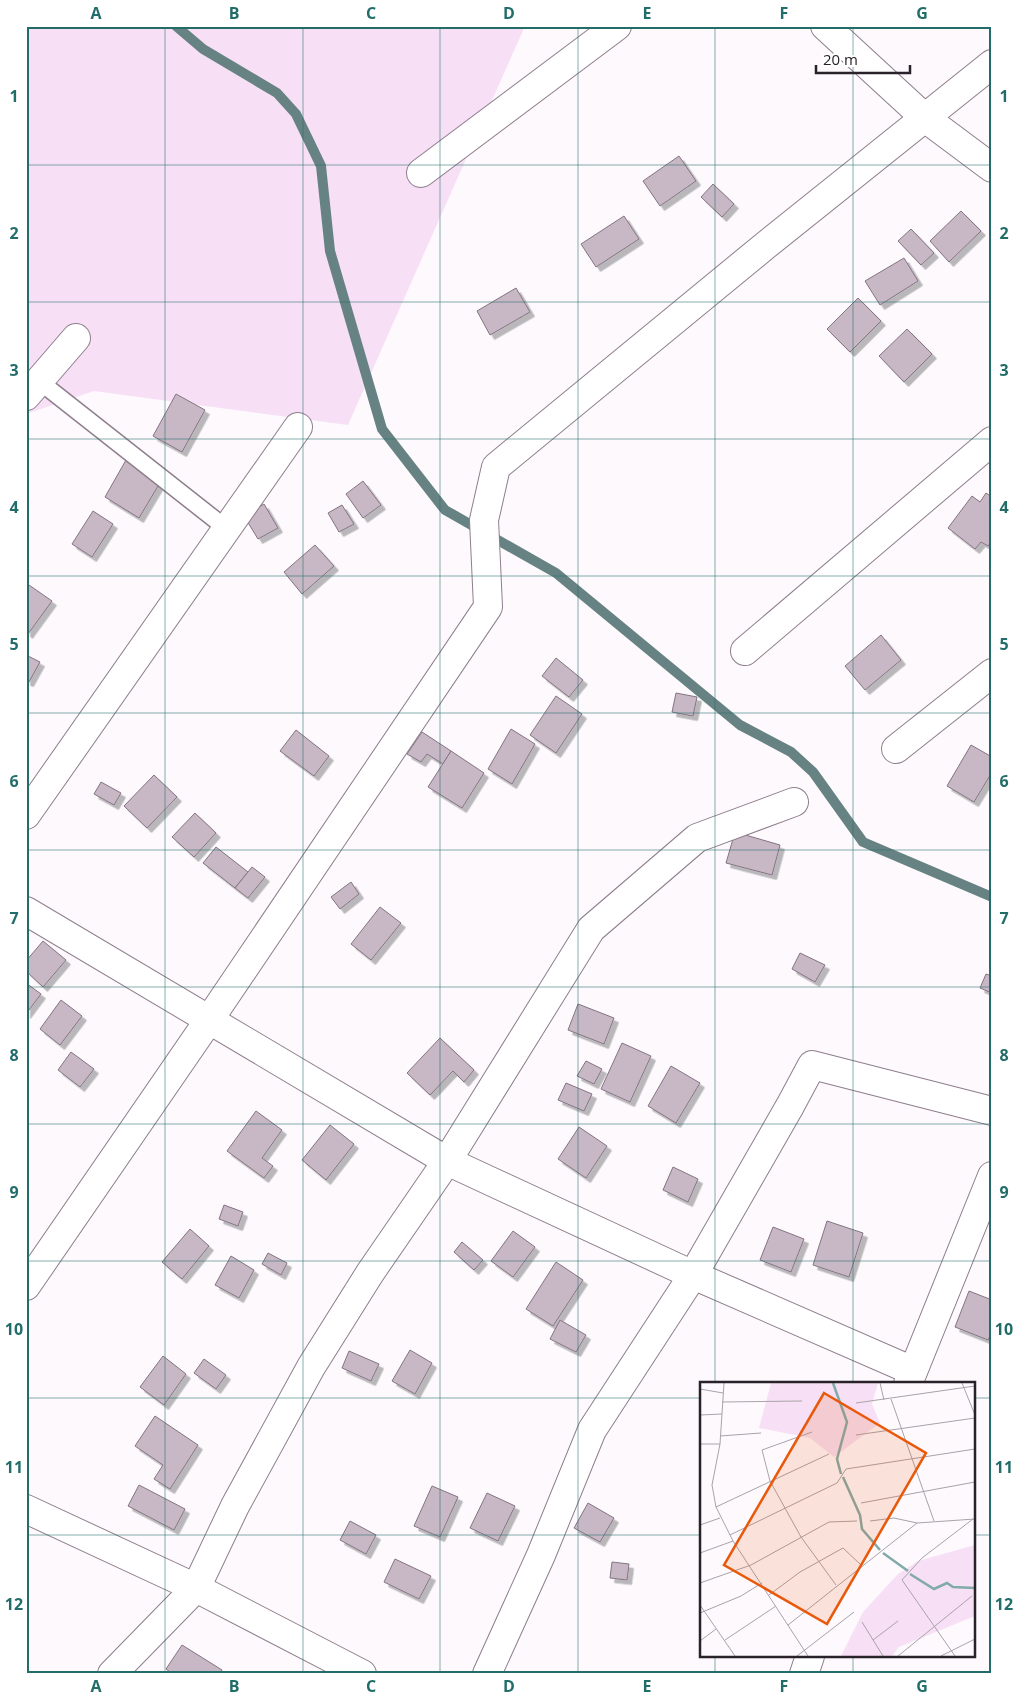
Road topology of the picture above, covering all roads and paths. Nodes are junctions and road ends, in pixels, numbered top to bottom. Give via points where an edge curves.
1 (617, 26) edge
2 (826, 26) edge
3 (992, 64) edge
4 (925, 118) junction
5 (992, 168) edge
6 (421, 173) dead end
7 (76, 338) dead end
8 (33, 389) edge
9 (298, 427) dead end
10 (992, 441) edge
11 (227, 529) junction
12 (746, 651) dead end
13 (992, 672) edge
14 (896, 749) dead end
15 (794, 802) dead end
16 (26, 816) edge
17 (26, 911) edge
18 (209, 1020) junction
19 (992, 1111) edge
20 (447, 1161) junction
21 (992, 1176) edge
22 (693, 1275) junction
23 (26, 1286) edge
24 (911, 1377) edge
25 (26, 1509) edge
26 (196, 1588) junction
27 (809, 1658) edge
28 (358, 1673) edge
29 (112, 1674) edge
30 (487, 1674) edge
31 (804, 1674) edge

1 - 6 street
2 - 4 street
3 - 4 street
4 - 5 street
4 - 18 street via 496,467 484,520 488,607
7 - 8 street
8 - 11 lane
9 - 11 street
10 - 12 street
11 - 16 street
13 - 14 street
15 - 20 street via 697,838 591,929
17 - 18 street
18 - 20 street
18 - 23 street
19 - 22 street via 812,1065
20 - 22 street
20 - 26 street via 310,1368 235,1506
21 - 24 street
22 - 24 street
22 - 30 street via 592,1430 541,1555
25 - 26 street
26 - 28 street
26 - 29 street
27 - 31 street

